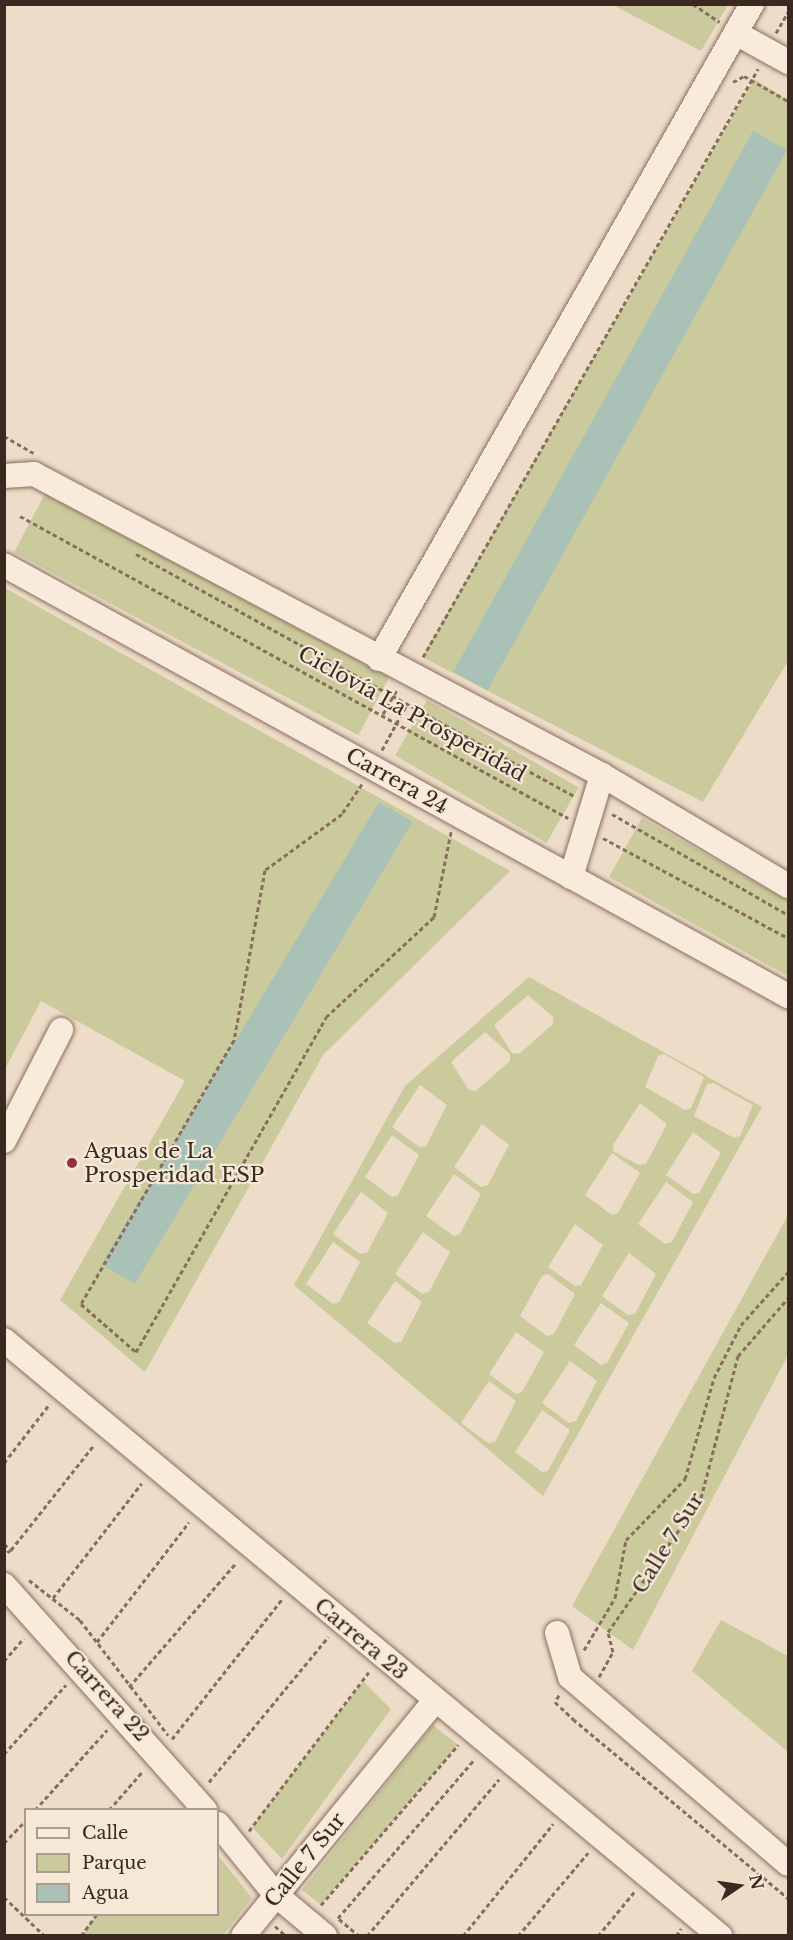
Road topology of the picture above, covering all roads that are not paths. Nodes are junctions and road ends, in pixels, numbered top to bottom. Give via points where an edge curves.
1 (752, 4) edge
2 (736, 33) junction
3 (789, 62) edge
4 (4, 476) edge
5 (4, 565) edge
6 (379, 659) junction
7 (602, 775) junction
8 (572, 877) junction
9 (789, 886) edge
10 (789, 996) edge
11 (61, 1030) dead end
12 (4, 1141) edge
13 (4, 1340) edge
14 (12, 1579) edge
15 (557, 1634) dead end
16 (435, 1701) junction
17 (210, 1801) edge
18 (219, 1825) edge
19 (789, 1864) edge
20 (276, 1895) junction
21 (332, 1927) edge
22 (243, 1935) edge
23 (720, 1935) edge

1 - 2 street
2 - 3 street
2 - 6 street
4 - 6 street via 34,474
5 - 8 street, Carrera 24
6 - 7 street
7 - 8 street
7 - 9 street
8 - 10 street, Carrera 24
11 - 12 street
13 - 16 street, Carrera 23
14 - 17 street, Carrera 22
15 - 19 street via 570,1677
16 - 20 street, Calle 7 Sur
16 - 23 street, Carrera 23
18 - 20 street
20 - 21 street
20 - 22 street, Calle 7 Sur

